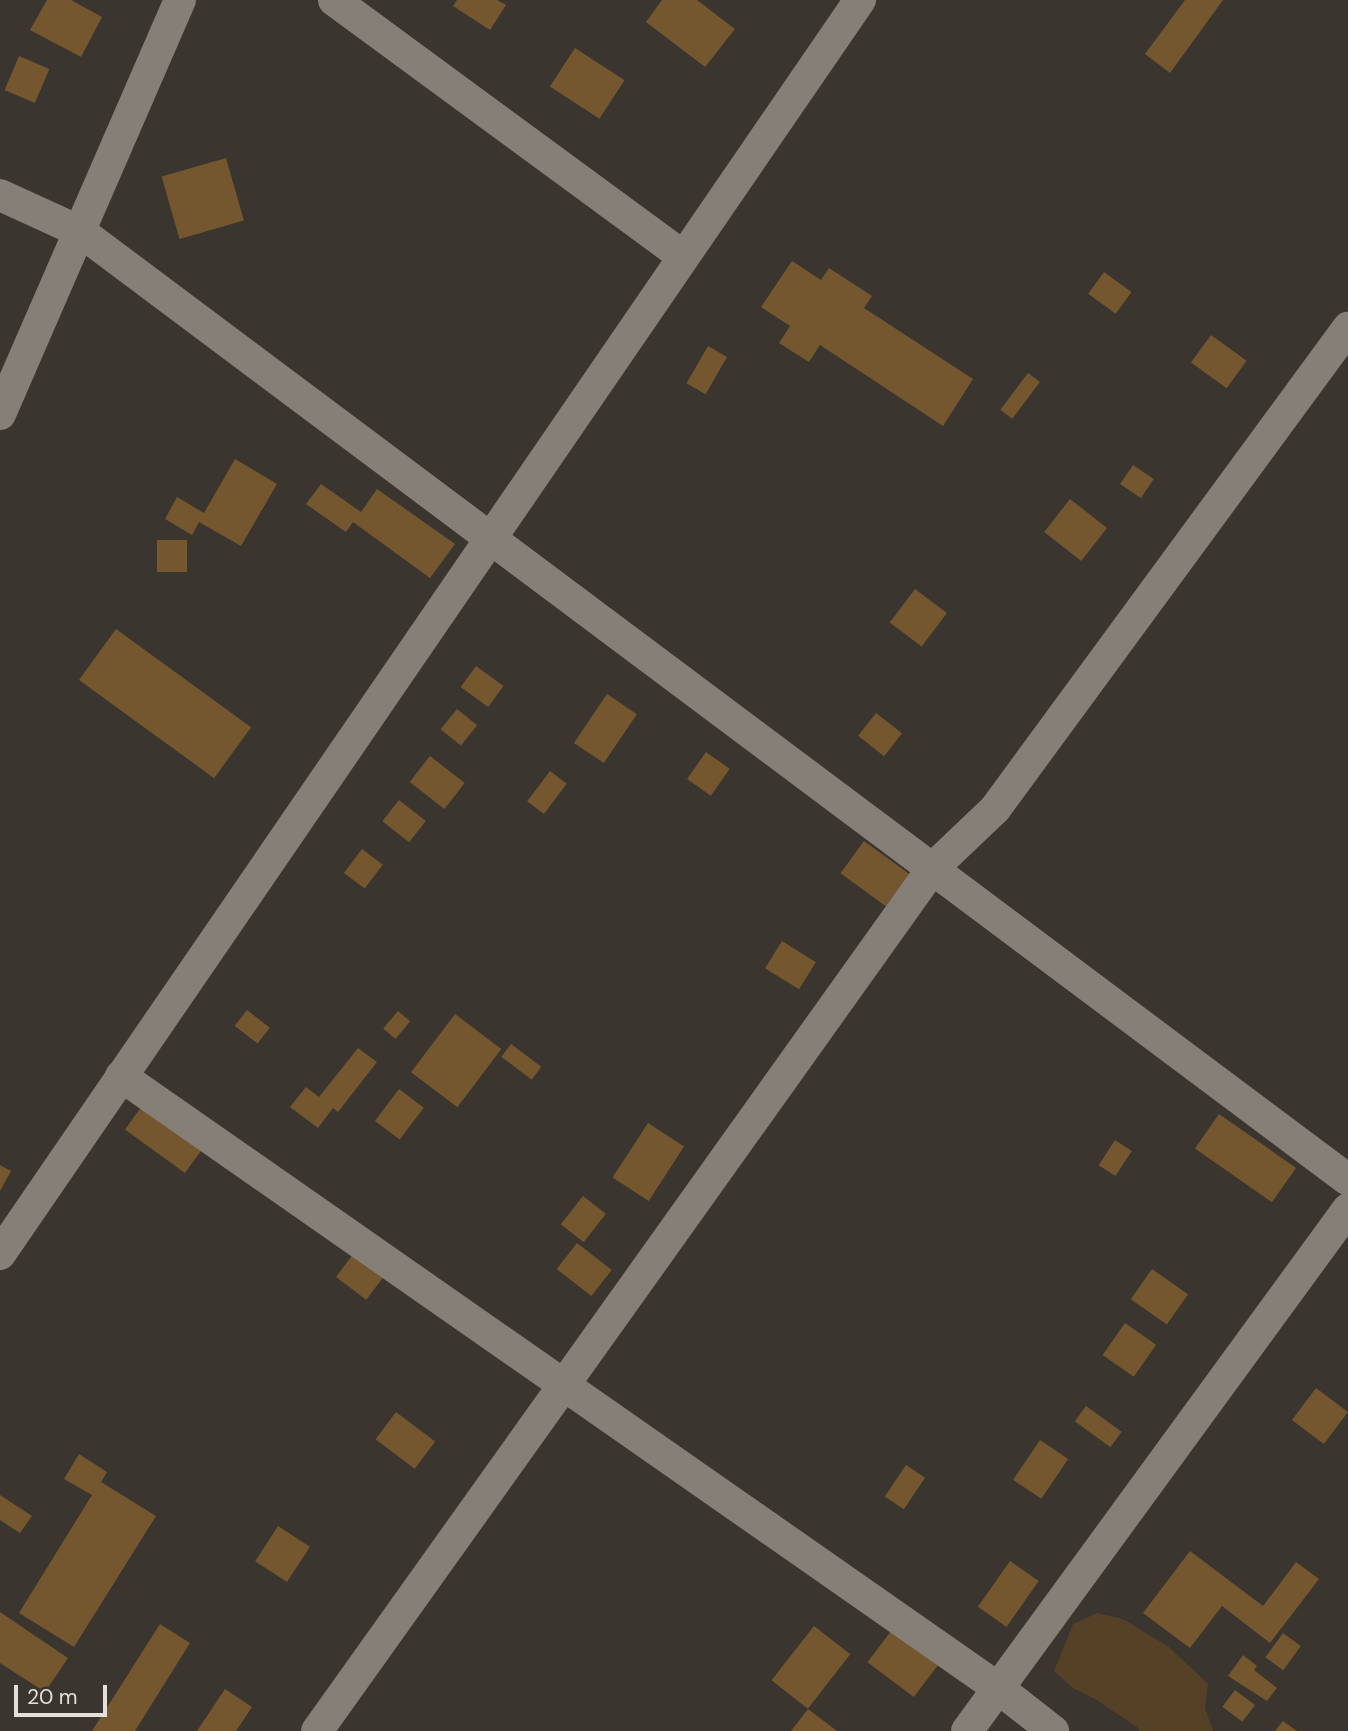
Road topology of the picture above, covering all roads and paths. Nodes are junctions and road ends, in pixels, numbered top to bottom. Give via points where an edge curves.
1 (180, 0) edge
2 (334, 0) edge
3 (860, 0) edge
4 (0, 195) edge
5 (80, 232) junction
6 (682, 256) junction
7 (1348, 328) edge
8 (0, 414) edge
9 (491, 539) junction
10 (932, 869) junction
11 (121, 1076) junction
12 (1348, 1180) edge
13 (1348, 1209) edge
14 (0, 1254) edge
15 (565, 1386) junction
16 (998, 1688) junction
17 (317, 1731) edge
18 (967, 1731) edge
19 (1053, 1731) edge

1 - 5 street
2 - 6 street
3 - 6 street
4 - 5 street
5 - 8 street
5 - 9 street
6 - 9 street
7 - 10 street via 995,809
9 - 10 street
9 - 11 street
10 - 12 street
10 - 15 street
11 - 14 street
11 - 15 street
13 - 16 street
15 - 16 street
15 - 17 street
16 - 18 street
16 - 19 street

